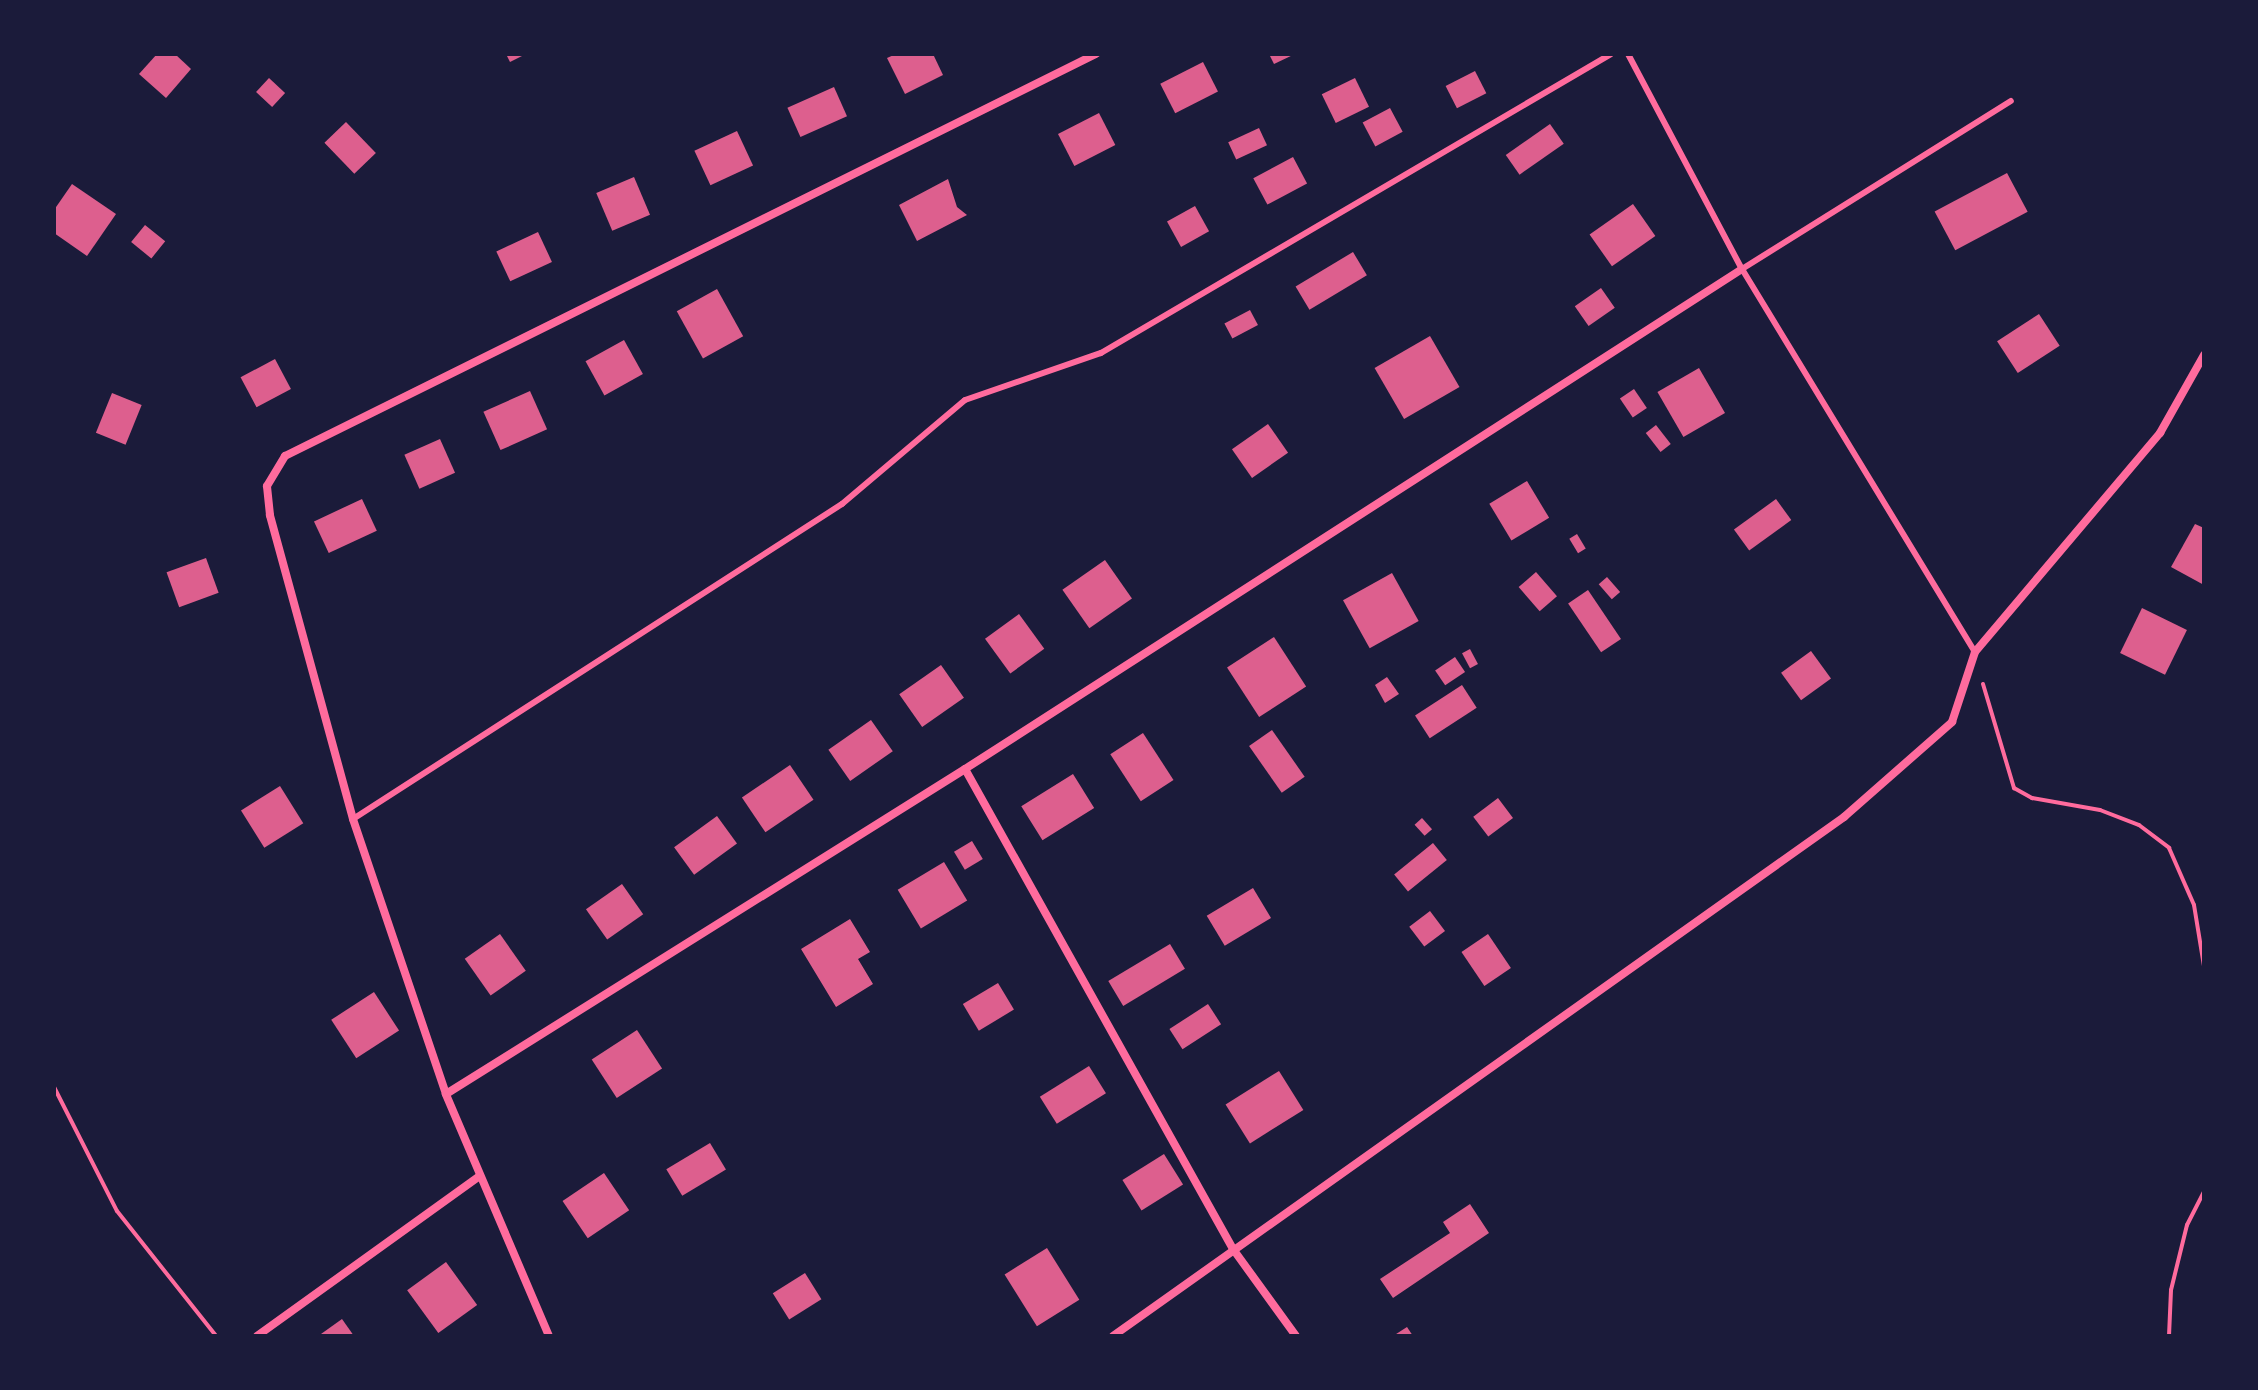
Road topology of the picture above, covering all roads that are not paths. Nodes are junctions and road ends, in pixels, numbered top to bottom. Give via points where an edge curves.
1 (1096, 54) edge
2 (1611, 54) edge
3 (1628, 54) edge
4 (2011, 101) dead end
5 (1742, 269) junction
6 (2204, 355) edge
7 (1975, 652) junction
8 (965, 769) junction
9 (353, 819) junction
10 (446, 1094) junction
11 (478, 1177) junction
12 (1233, 1249) junction
13 (257, 1336) edge
14 (549, 1336) edge
15 (1113, 1336) edge
16 (1296, 1336) edge

1 - 9 street via 285,456 267,486 270,515
2 - 9 lane via 1101,353 965,400 842,504
3 - 5 lane
4 - 5 lane
5 - 7 lane
5 - 8 street
6 - 7 street via 2160,433
7 - 12 street via 1952,722 1844,817
8 - 10 street
8 - 12 street
9 - 10 street
10 - 11 street
11 - 13 street
11 - 14 street
12 - 15 street
12 - 16 street

